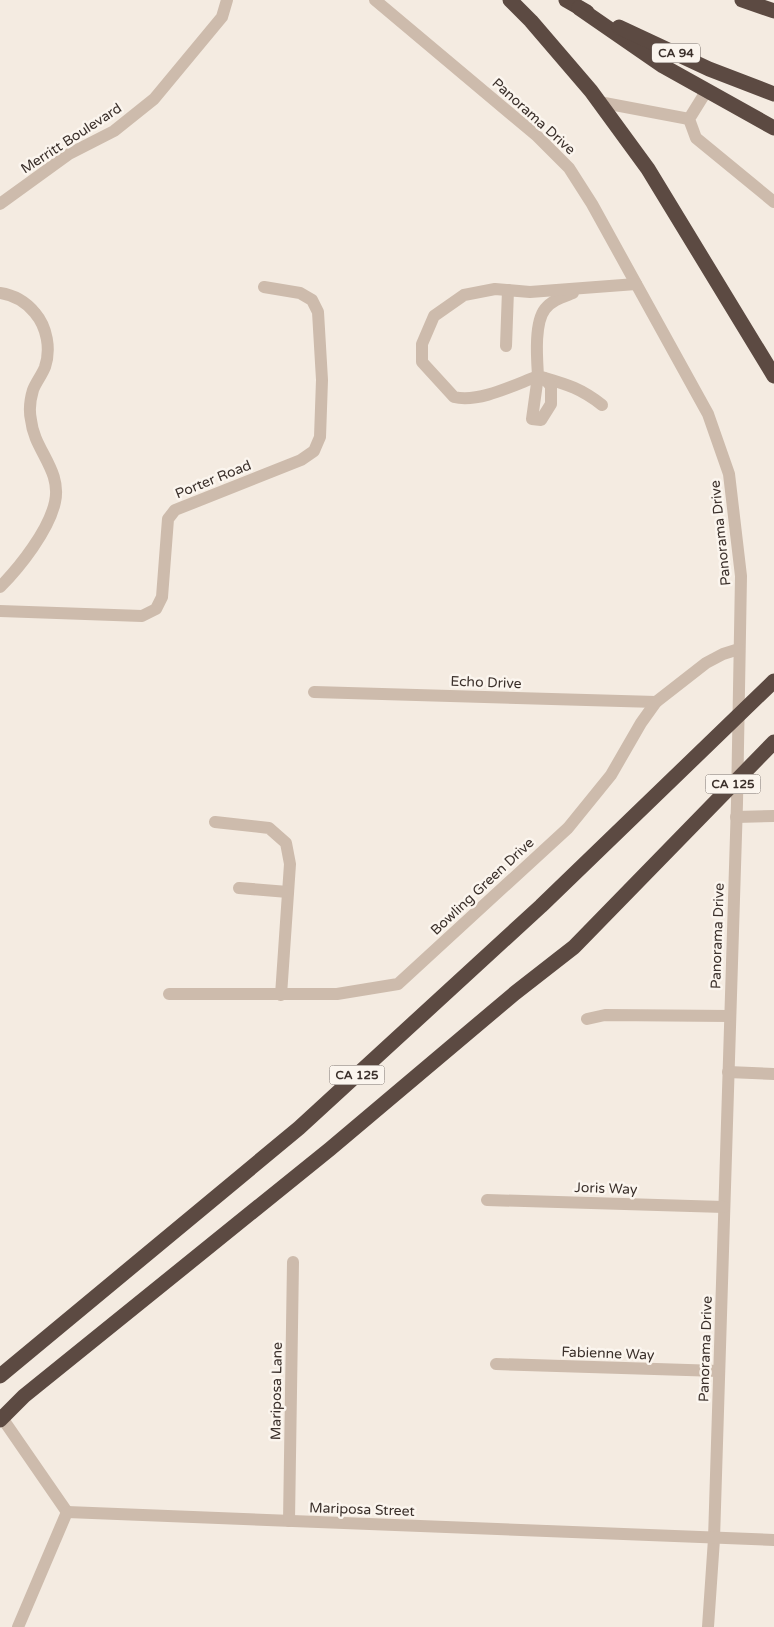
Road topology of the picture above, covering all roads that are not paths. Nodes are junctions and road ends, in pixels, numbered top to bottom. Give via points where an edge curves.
1 (227, 0) edge
2 (375, 0) edge
3 (510, 0) edge
4 (566, 0) edge
5 (742, 0) edge
6 (579, 8) junction
7 (774, 11) edge
8 (707, 90) junction
9 (774, 94) edge
10 (599, 102) junction
11 (689, 119) junction
12 (774, 128) edge
13 (774, 202) edge
14 (0, 204) edge
15 (636, 284) junction
16 (264, 287) dead end
17 (587, 288) junction
18 (508, 290) junction
19 (0, 293) edge
20 (506, 346) dead end
21 (774, 376) edge
22 (541, 377) junction
23 (602, 404) dead end
24 (0, 587) edge
25 (0, 611) edge
26 (739, 649) junction
27 (773, 682) edge
28 (314, 692) dead end
29 (656, 702) junction
30 (772, 745) edge
31 (774, 816) edge
32 (736, 817) junction
33 (215, 822) dead end
34 (239, 888) dead end
35 (288, 892) junction
36 (169, 994) dead end
37 (281, 995) junction
38 (730, 1016) junction
39 (587, 1019) dead end
40 (728, 1072) junction
41 (774, 1074) edge
42 (487, 1200) dead end
43 (724, 1207) junction
44 (292, 1262) dead end
45 (496, 1364) dead end
46 (719, 1371) junction
47 (0, 1376) edge
48 (0, 1415) edge
49 (0, 1420) edge
50 (67, 1512) junction
51 (290, 1521) junction
52 (714, 1539) junction
53 (774, 1540) edge
54 (18, 1627) edge
55 (708, 1627) edge

1 - 14 street, Merritt Boulevard via 222,17 148,104 114,131 69,154
2 - 15 street, Panorama Drive via 537,136 569,168
3 - 10 highway
4 - 6 highway, CA 94
5 - 7 highway
6 - 8 highway via 663,66
6 - 9 highway, CA 94 via 709,69
8 - 11 street
8 - 12 highway
10 - 11 street
10 - 21 highway via 648,168
11 - 13 street via 696,138
15 - 17 street
15 - 26 street, Panorama Drive via 708,414 729,474 740,576
16 - 25 street, Porter Road via 300,293 312,300 318,312 322,380 320,437 314,451 301,460 175,510 168,519 162,597 156,608 142,616
17 - 18 street via 530,292
17 - 22 street via 556,299 544,310 537,335
18 - 20 street
18 - 22 street via 464,295 434,316 422,344 422,362 454,397 461,398 485,396
19 - 24 street via 14,296 32,308 46,335 48,355 32,392 30,412 33,432 52,470 56,490 49,520 12,575
22 - 23 street via 575,387
26 - 29 street, Bowling Green Drive via 706,663
26 - 32 street, Panorama Drive
27 - 47 highway, CA 125 via 541,906 299,1128
28 - 29 street, Echo Drive
29 - 37 street, Bowling Green Drive via 611,775 568,828 398,984 337,994
30 - 49 highway, CA 125 via 574,947 24,1396
31 - 32 street
32 - 38 street, Panorama Drive
33 - 35 street via 269,828 286,843 290,864
34 - 35 street
35 - 37 street
36 - 37 street, Bowling Green Drive
38 - 39 street via 605,1015
38 - 40 street, Panorama Drive
40 - 41 street
40 - 43 street, Panorama Drive
42 - 43 street, Joris Way
43 - 46 street, Panorama Drive
44 - 51 street, Mariposa Lane
45 - 46 street, Fabienne Way
46 - 52 street, Panorama Drive
48 - 50 street
50 - 51 street, Mariposa Street
50 - 54 street
51 - 52 street, Mariposa Street
52 - 53 street, Mariposa Street
52 - 55 street, Panorama Drive

